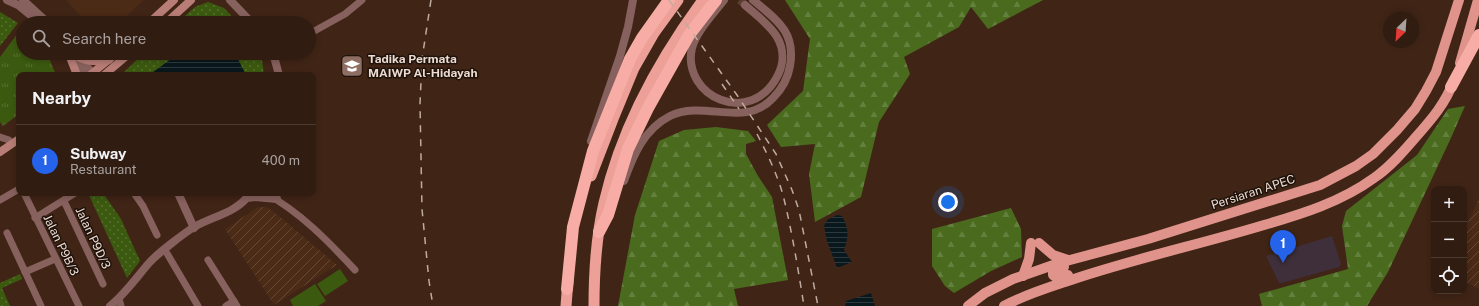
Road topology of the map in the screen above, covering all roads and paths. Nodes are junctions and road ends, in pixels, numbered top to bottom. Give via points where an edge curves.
1 (7, 0) edge
2 (174, 0) edge
3 (191, 0) edge
4 (230, 0) edge
5 (362, 0) edge
6 (633, 0) edge
7 (669, 0) edge
8 (678, 0) edge
9 (703, 0) edge
10 (716, 0) edge
11 (724, 0) edge
12 (753, 0) tunnel mouth
13 (1458, 0) edge
14 (1478, 0) edge
15 (20, 2) edge
16 (745, 5) tunnel mouth
17 (33, 16) edge
18 (39, 16) edge
19 (157, 16) edge
20 (174, 16) edge
21 (245, 16) edge
22 (316, 30) edge
23 (1479, 35) edge
24 (77, 60) edge
25 (77, 60) edge
26 (85, 60) edge
27 (117, 60) edge
28 (275, 60) edge
29 (113, 62) junction
30 (86, 72) edge
31 (86, 72) edge
32 (91, 72) edge
33 (106, 72) edge
34 (114, 72) edge
35 (278, 72) edge
36 (1451, 87) junction
37 (16, 135) edge
38 (0, 137) edge
39 (9, 140) junction
40 (16, 141) edge
41 (0, 145) edge
42 (0, 152) edge
43 (16, 191) edge
44 (25, 196) edge
45 (71, 196) edge
46 (136, 196) edge
47 (179, 196) edge
48 (249, 196) edge
49 (270, 196) edge
50 (0, 200) edge
51 (277, 200) junction
52 (64, 201) junction
53 (608, 214) junction
54 (35, 218) junction
55 (194, 228) junction
56 (573, 228) junction
57 (599, 232) junction
58 (7, 233) dead end
59 (157, 235) dead end
60 (164, 250) junction
61 (1107, 250) junction
62 (55, 259) junction
63 (208, 260) dead end
64 (1068, 260) junction
65 (1114, 265) junction
66 (356, 270) dead end
67 (25, 272) junction
68 (1023, 276) junction
69 (103, 284) dead end
70 (567, 288) junction
71 (120, 303) edge
72 (235, 304) edge
73 (41, 306) edge
74 (78, 306) edge
75 (110, 306) edge
76 (198, 306) edge
77 (226, 306) edge
78 (566, 306) edge
79 (594, 306) edge
80 (968, 306) edge
81 (1004, 306) edge

1 - 15 street
2 - 19 main road
3 - 20 main road
4 - 21 street
5 - 22 street via 345,14
6 - 56 street via 620,56 588,149
7 - 56 highway via 642,38 620,80 593,151
8 - 70 highway via 654,33 634,68 613,119 585,197
9 - 57 highway via 673,42 635,113 618,154
10 - 53 highway via 689,35 648,108 628,150
11 - 16 street via 697,36 691,56 694,72 702,86 716,97 733,103 748,103 768,90 780,71 783,57 780,42 773,31
12 - 53 street via 780,24 790,40 789,69 778,93 766,105 750,112 687,111 660,123 638,147
13 - 61 main road, Persiaran APEC via 1436,72 1426,91 1397,130 1362,162 1320,185
14 - 36 main road
15 - 17 street
15 - 18 street
23 - 36 highway
24 - 30 main road
25 - 31 street
26 - 29 main road
27 - 29 main road
28 - 35 street
29 - 32 main road
29 - 33 main road
29 - 34 main road
36 - 65 main road via 1434,116 1388,167 1363,186 1307,212
37 - 39 main road
38 - 39 street
39 - 41 main road
40 - 42 main road
43 - 50 street
44 - 54 street, Jalan P9B/3
45 - 52 street
46 - 59 street
47 - 55 street
48 - 51 street
48 - 55 street via 224,215
49 - 51 street
51 - 66 street via 324,237
52 - 54 street
52 - 69 street, Jalan P9D/3
53 - 57 highway
54 - 62 street, Jalan P9B/3
55 - 60 street
56 - 70 highway
57 - 79 highway
58 - 67 street
60 - 71 street via 150,262
60 - 76 street
61 - 64 main road, Persiaran APEC
61 - 65 main road via 1100,255 1058,268 1053,271 1053,275 1057,278 1103,265
62 - 67 street
62 - 74 street, Jalan P9B/3
63 - 72 street
64 - 68 main road, Persiaran APEC
64 - 68 main road via 1053,255 1035,243
65 - 81 main road via 1020,297
67 - 73 street
68 - 80 main road, Persiaran APEC via 985,293
70 - 78 highway
71 - 75 street
72 - 77 street

